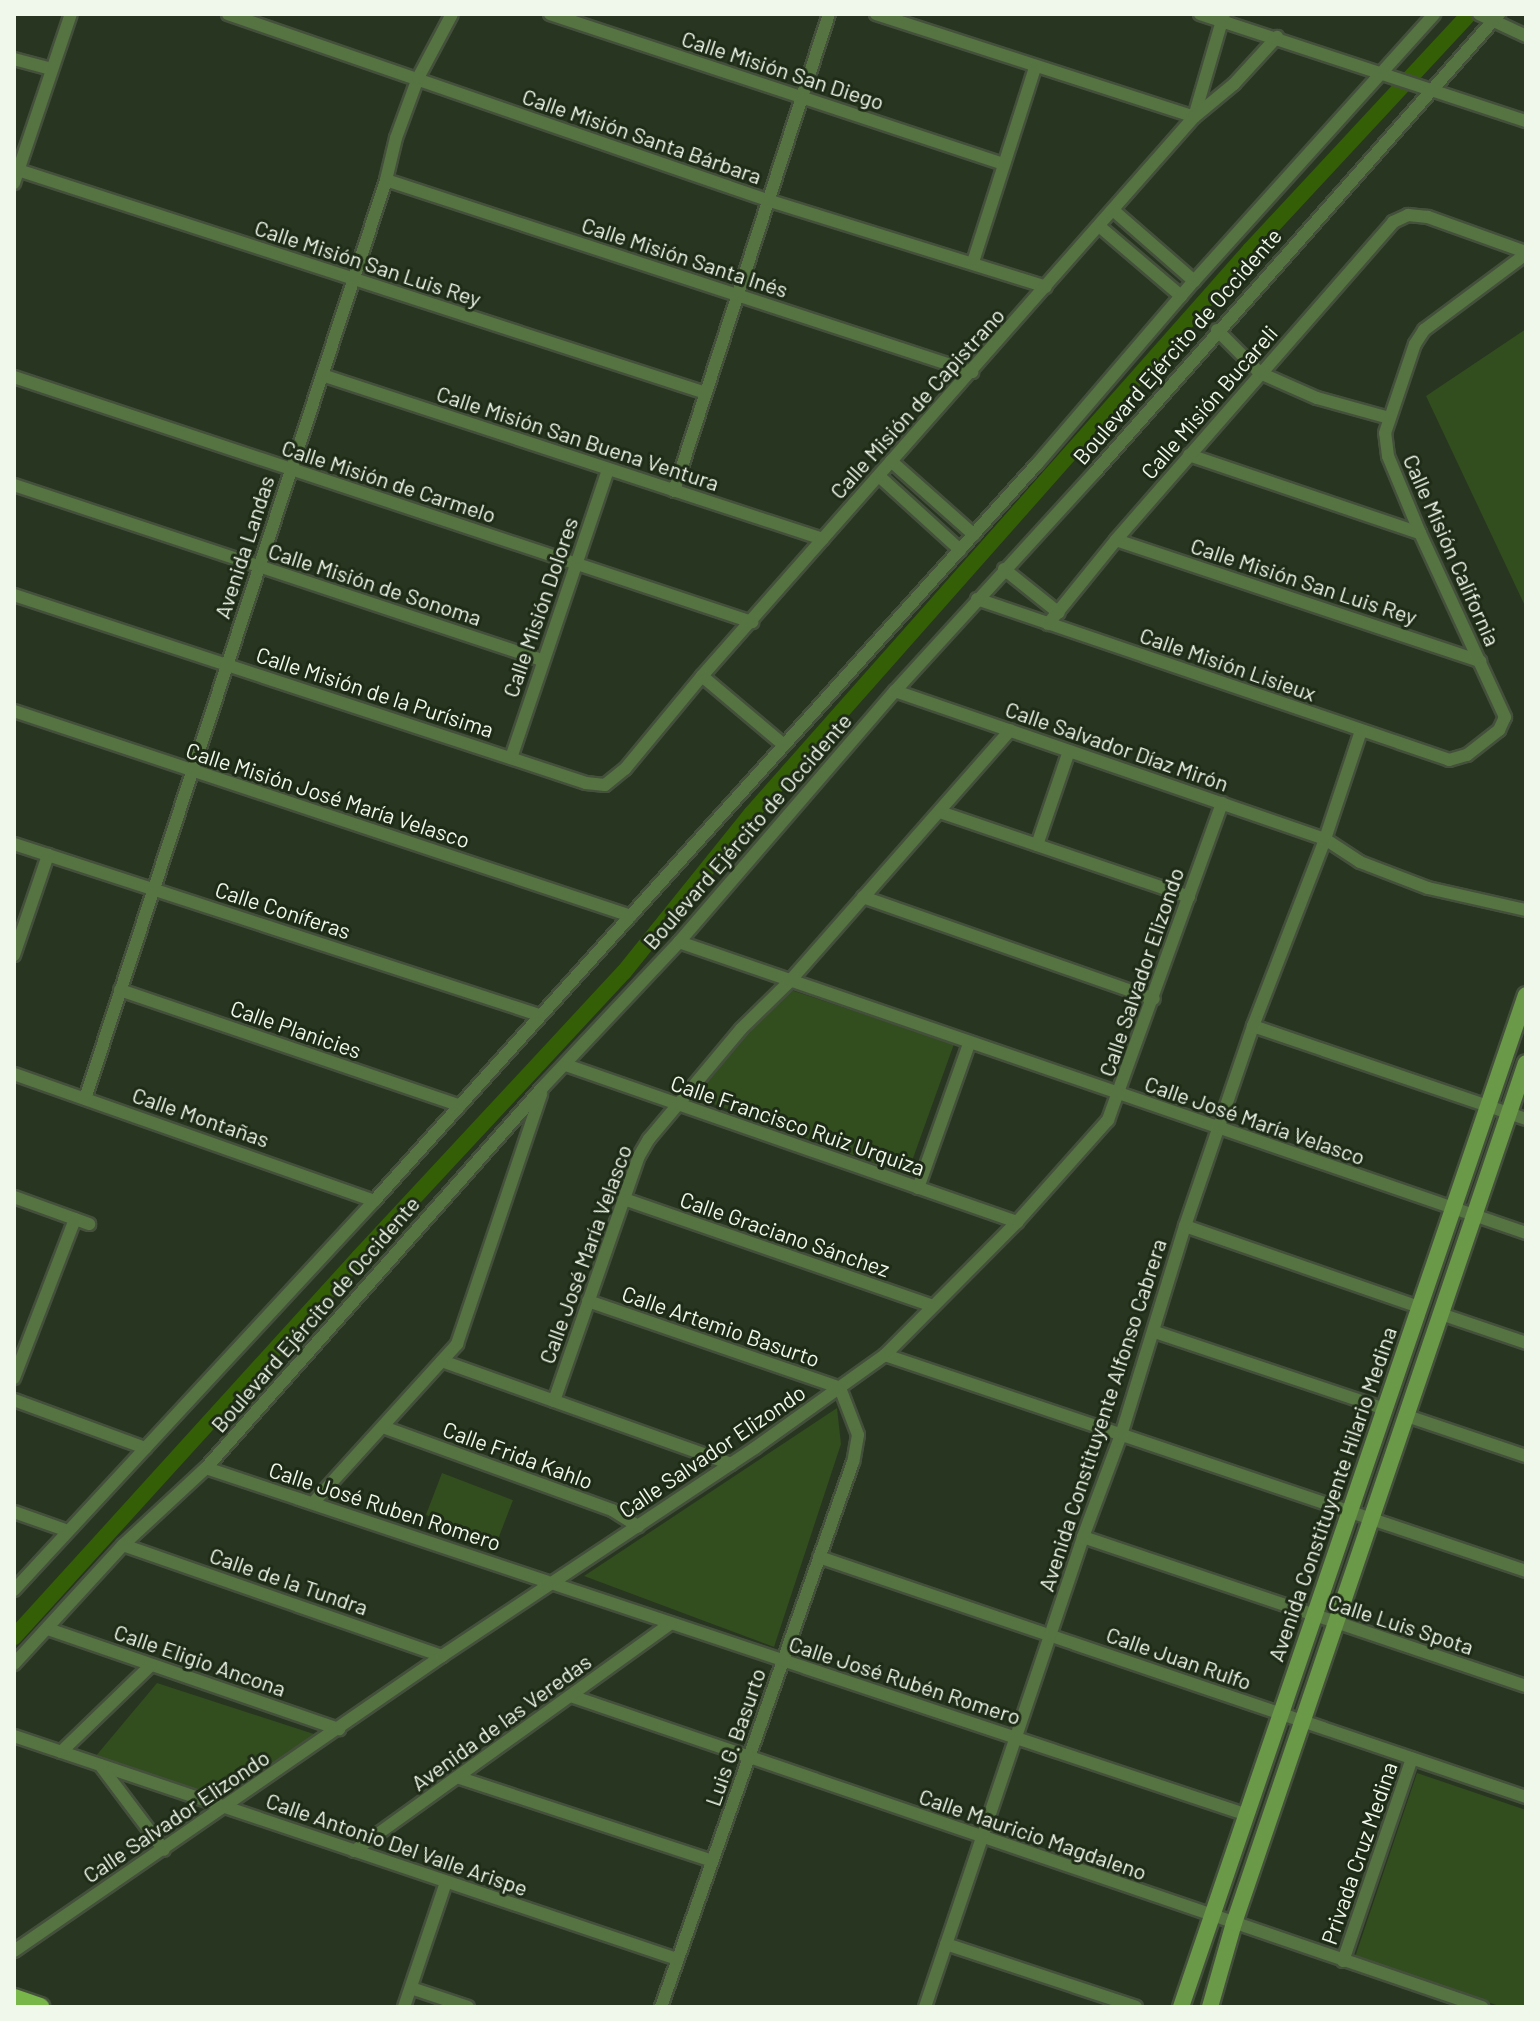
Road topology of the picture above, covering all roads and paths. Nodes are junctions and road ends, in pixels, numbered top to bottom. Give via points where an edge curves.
1 (71, 14) edge
2 (228, 14) edge
3 (452, 14) edge
4 (550, 14) edge
5 (829, 14) edge
6 (876, 14) edge
7 (1200, 14) edge
8 (1434, 14) edge
9 (1479, 14) edge
10 (1496, 17) edge
11 (1223, 18) edge
12 (1526, 36) edge
13 (1277, 37) junction
14 (14, 59) edge
15 (30, 63) junction
16 (1035, 68) junction
17 (51, 69) junction
18 (14, 74) edge
19 (1387, 75) junction
20 (418, 78) junction
21 (1433, 90) junction
22 (800, 96) junction
23 (1194, 117) junction
24 (1526, 121) edge
25 (1004, 164) junction
26 (16, 176) edge
27 (386, 180) junction
28 (767, 200) junction
29 (1113, 210) junction
30 (1099, 226) junction
31 (1526, 253) edge
32 (973, 262) junction
33 (353, 279) junction
34 (1194, 281) junction
35 (1046, 287) junction
36 (736, 295) junction
37 (1181, 296) junction
38 (1217, 330) junction
39 (972, 372) junction
40 (1260, 373) junction
41 (322, 375) junction
42 (14, 377) edge
43 (706, 393) junction
44 (1389, 418) junction
45 (1189, 455) junction
46 (891, 461) junction
47 (291, 469) junction
48 (608, 469) junction
49 (879, 476) junction
50 (14, 485) edge
51 (674, 491) junction
52 (1420, 533) junction
53 (974, 535) junction
54 (823, 539) junction
55 (1116, 540) junction
56 (960, 550) junction
57 (576, 564) junction
58 (259, 566) junction
59 (1004, 569) junction
60 (14, 595) edge
61 (977, 599) junction
62 (1059, 613) junction
63 (752, 622) junction
64 (1048, 624) junction
65 (542, 660) junction
66 (1480, 661) junction
67 (226, 665) junction
68 (702, 676) junction
69 (895, 691) junction
70 (14, 711) edge
71 (1010, 730) junction
72 (1361, 731) junction
73 (784, 745) junction
74 (1069, 751) junction
75 (1467, 755) joint
76 (511, 758) junction
77 (191, 771) junction
78 (586, 783) joint
79 (1222, 803) junction
80 (940, 812) junction
81 (1325, 839) junction
82 (14, 844) edge
83 (1037, 845) junction
84 (48, 855) junction
85 (153, 889) junction
86 (863, 897) junction
87 (1189, 897) junction
88 (1526, 910) edge
89 (631, 916) junction
90 (679, 942) junction
91 (14, 955) edge
92 (789, 982) junction
93 (120, 990) junction
94 (1526, 995) edge
95 (1154, 999) junction
96 (1523, 1014) edge
97 (539, 1015) junction
98 (1253, 1026) junction
99 (969, 1044) junction
100 (1526, 1063) edge
101 (566, 1065) junction
102 (14, 1074) edge
103 (543, 1087) junction
104 (1120, 1095) junction
105 (85, 1099) junction
106 (679, 1105) junction
107 (460, 1106) junction
108 (1488, 1107) junction
109 (1509, 1113) junction
110 (1526, 1119) edge
111 (1219, 1129) junction
112 (918, 1188) junction
113 (14, 1197) edge
114 (624, 1199) junction
115 (374, 1201) junction
116 (1453, 1209) junction
117 (1474, 1216) junction
118 (75, 1219) junction
119 (1017, 1222) junction
120 (89, 1224) dead end
121 (1185, 1226) junction
122 (1526, 1233) edge
123 (588, 1301) junction
124 (933, 1306) junction
125 (1419, 1307) junction
126 (1441, 1314) junction
127 (1155, 1332) junction
128 (1526, 1343) edge
129 (885, 1355) junction
130 (442, 1361) junction
131 (14, 1378) edge
132 (840, 1388) junction
133 (14, 1400) edge
134 (554, 1401) junction
135 (1385, 1409) junction
136 (1407, 1416) junction
137 (383, 1427) junction
138 (1122, 1432) junction
139 (145, 1448) junction
140 (1526, 1456) edge
141 (731, 1464) junction
142 (206, 1468) junction
143 (313, 1503) junction
144 (1350, 1511) junction
145 (14, 1512) edge
146 (1372, 1518) junction
147 (638, 1526) junction
148 (68, 1531) junction
149 (1083, 1537) junction
150 (123, 1545) junction
151 (819, 1557) junction
152 (1526, 1571) edge
153 (550, 1583) junction
154 (14, 1590) edge
155 (1314, 1617) junction
156 (671, 1623) junction
157 (1336, 1623) junction
158 (48, 1629) junction
159 (1050, 1635) junction
160 (442, 1656) junction
161 (783, 1661) junction
162 (14, 1664) edge
163 (151, 1665) junction
164 (1526, 1686) edge
165 (571, 1696) junction
166 (1281, 1714) junction
167 (1303, 1721) junction
168 (339, 1729) junction
169 (14, 1736) edge
170 (1015, 1737) junction
171 (61, 1752) junction
172 (1412, 1758) junction
173 (748, 1759) junction
174 (100, 1765) junction
175 (460, 1778) junction
176 (1526, 1797) edge
177 (225, 1808) junction
178 (1247, 1815) junction
179 (981, 1837) junction
180 (164, 1850) junction
181 (354, 1851) junction
182 (712, 1861) junction
183 (446, 1882) junction
184 (1212, 1916) junction
185 (1234, 1923) junction
186 (946, 1944) junction
187 (14, 1951) edge
188 (677, 1959) junction
189 (1343, 1961) junction
190 (411, 1988) junction
191 (14, 1998) edge
192 (40, 2007) edge
193 (404, 2007) edge
194 (468, 2007) edge
195 (661, 2007) edge
196 (925, 2007) edge
197 (1136, 2007) edge
198 (1181, 2007) edge
199 (1210, 2007) edge
200 (1482, 2007) edge

1 - 17 street
2 - 20 street, Calle Misión Santa Bárbara
3 - 20 street, Avenida Landas
4 - 22 street, Calle Misión San Diego
5 - 22 street
6 - 16 street
7 - 11 street
8 - 19 street, Boulevard Ejército de Occidente
9 - 10 street
10 - 12 street
10 - 21 street, Boulevard Ejército de Occidente
11 - 13 street
11 - 23 street
13 - 19 street
13 - 23 street, Calle Misión de Capistrano
14 - 15 street
15 - 17 street
15 - 18 street
16 - 23 street
16 - 25 street
17 - 26 street
19 - 21 street
19 - 34 street, Boulevard Ejército de Occidente
20 - 27 street, Avenida Landas
20 - 28 street, Calle Misión Santa Bárbara
21 - 24 street
21 - 38 street, Boulevard Ejército de Occidente
22 - 25 street, Calle Misión San Diego
22 - 28 street
23 - 29 street, Calle Misión de Capistrano
25 - 32 street
26 - 33 street, Calle Misión San Luis Rey
27 - 33 street, Avenida Landas
27 - 36 street, Calle Misión Santa Inés
28 - 32 street, Calle Misión Santa Bárbara
28 - 36 street
29 - 30 street, Calle Misión de Capistrano
29 - 34 street
30 - 35 street, Calle Misión de Capistrano
30 - 37 street
31 - 40 street, Calle Misión Bucareli via 1428,217 1408,215 1393,222
31 - 44 street, Calle Misión California via 1424,330
32 - 35 street, Calle Misión Santa Bárbara
33 - 41 street, Avenida Landas
33 - 43 street, Calle Misión San Luis Rey
34 - 37 street, Boulevard Ejército de Occidente
35 - 39 street, Calle Misión de Capistrano
36 - 39 street, Calle Misión Santa Inés
36 - 43 street
37 - 53 street, Boulevard Ejército de Occidente
38 - 40 street
38 - 59 street, Boulevard Ejército de Occidente
39 - 46 street, Calle Misión de Capistrano
40 - 44 street via 1317,398
40 - 45 street, Calle Misión Bucareli
41 - 47 street, Avenida Landas
41 - 48 street, Calle Misión San Buena Ventura
42 - 47 street, Calle Misión de Carmelo
43 - 51 street
44 - 52 street, Calle Misión California via 1388,456
45 - 52 street
45 - 55 street, Calle Misión Bucareli
46 - 49 street, Calle Misión de Capistrano
46 - 53 street
47 - 57 street, Calle Misión de Carmelo
47 - 58 street, Avenida Landas
48 - 51 street, Calle Misión San Buena Ventura
48 - 57 street, Calle Misión Dolores
49 - 54 street, Calle Misión de Capistrano
49 - 56 street
50 - 58 street, Calle Misión de Sonoma
51 - 54 street, Calle Misión San Buena Ventura
52 - 66 street, Calle Misión California
53 - 56 street, Boulevard Ejército de Occidente
54 - 63 street, Calle Misión de Capistrano
55 - 62 street, Calle Misión Bucareli
55 - 66 street, Calle Misión San Luis Rey
56 - 73 street, Boulevard Ejército de Occidente
57 - 63 street, Calle Misión de Carmelo
57 - 65 street, Calle Misión Dolores
58 - 65 street, Calle Misión de Sonoma
58 - 67 street, Avenida Landas
59 - 61 street, Boulevard Ejército de Occidente
59 - 62 street
60 - 67 street, Calle Misión de la Purísima
61 - 64 street, Calle Misión Lisieux
61 - 69 street, Boulevard Ejército de Occidente
62 - 64 street, Calle Misión Bucareli
63 - 68 street, Calle Misión de Capistrano
64 - 72 street, Calle Misión Lisieux
65 - 76 street, Calle Misión Dolores
66 - 75 street, Calle Misión California via 1505,717 1499,730
67 - 76 street, Calle Misión de la Purísima
67 - 77 street, Avenida Landas
68 - 73 street
68 - 78 street, Calle Misión de Capistrano via 614,780 599,786
69 - 71 street, Calle Salvador Díaz Mirón
69 - 90 street, Boulevard Ejército de Occidente
70 - 77 street, Calle Misión José María Velasco
71 - 74 street, Calle Salvador Díaz Mirón
71 - 80 street, Calle José María Velasco
72 - 75 street, Calle Misión Lisieux via 1449,760
72 - 81 street, Avenida Constituyente Alfonso Cabrera
73 - 89 street, Boulevard Ejército de Occidente
74 - 79 street, Calle Salvador Díaz Mirón
74 - 83 street
76 - 78 street, Calle Misión de la Purísima
77 - 85 street, Avenida Landas
77 - 89 street, Calle Misión José María Velasco
79 - 81 street, Calle Salvador Díaz Mirón
79 - 87 street, Calle Salvador Elizondo
80 - 83 street
80 - 86 street, Calle José María Velasco
81 - 88 street, Calle Salvador Díaz Mirón via 1360,862 1413,883
81 - 98 street, Avenida Constituyente Alfonso Cabrera
82 - 84 street, Calle Coníferas
83 - 87 street
84 - 85 street, Calle Coníferas
84 - 91 street
85 - 93 street, Avenida Landas
85 - 97 street, Calle Coníferas
86 - 92 street, Calle José María Velasco
86 - 95 street
87 - 95 street, Calle Salvador Elizondo
89 - 97 street, Boulevard Ejército de Occidente
90 - 92 street
90 - 101 street, Boulevard Ejército de Occidente
92 - 99 street, Calle José María Velasco
92 - 106 street, Calle José María Velasco via 741,1029
93 - 105 street, Avenida Landas
93 - 107 street, Calle Planicies
94 - 96 street, Avenida Constituyente Hilario Medina
95 - 104 street, Calle Salvador Elizondo
96 - 108 street, Avenida Constituyente Hilario Medina
97 - 107 street, Boulevard Ejército de Occidente
98 - 108 street
98 - 111 street, Avenida Constituyente Alfonso Cabrera
99 - 104 street, Calle José María Velasco
99 - 112 street
100 - 109 street, Avenida Constituyente Hilario Medina
101 - 103 street, Boulevard Ejército de Occidente
101 - 106 street, Calle Francisco Ruiz Urquiza
102 - 105 street, Calle Montañas
103 - 130 street via 465,1327
103 - 142 street, Boulevard Ejército de Occidente
104 - 111 street, Calle José María Velasco
104 - 119 street, Calle Salvador Elizondo via 1094,1139
105 - 115 street, Calle Montañas
106 - 112 street, Calle Francisco Ruiz Urquiza
106 - 114 street, Calle José María Velasco via 639,1156
107 - 115 street, Boulevard Ejército de Occidente
108 - 109 street
108 - 116 street, Avenida Constituyente Hilario Medina
109 - 110 street
109 - 117 street, Avenida Constituyente Hilario Medina
111 - 116 street, Calle José María Velasco
111 - 121 street, Avenida Constituyente Alfonso Cabrera
112 - 119 street, Calle Francisco Ruiz Urquiza
113 - 118 street
114 - 123 street, Calle José María Velasco
114 - 124 street, Calle Graciano Sánchez
115 - 139 street, Boulevard Ejército de Occidente
116 - 117 street, Calle José María Velasco
116 - 125 street, Avenida Constituyente Hilario Medina
117 - 122 street, Calle José María Velasco
117 - 126 street, Avenida Constituyente Hilario Medina
118 - 120 street
118 - 131 street
119 - 124 street, Calle Salvador Elizondo
121 - 125 street
121 - 127 street, Avenida Constituyente Alfonso Cabrera
123 - 132 street, Calle Artemio Basurto
123 - 134 street, Calle José María Velasco
124 - 129 street, Calle Salvador Elizondo
125 - 135 street, Avenida Constituyente Hilario Medina
126 - 128 street
126 - 136 street, Avenida Constituyente Hilario Medina
127 - 135 street
127 - 138 street, Avenida Constituyente Alfonso Cabrera
129 - 132 street, Calle Salvador Elizondo
129 - 138 street
130 - 134 street
130 - 137 street
132 - 141 street, Calle Salvador Elizondo
132 - 151 street, Luis G. Basurto via 858,1435
133 - 139 street
134 - 141 street
135 - 144 street, Avenida Constituyente Hilario Medina
136 - 140 street
136 - 146 street, Avenida Constituyente Hilario Medina
137 - 143 street
137 - 147 street, Calle Frida Kahlo via 612,1510
138 - 144 street
138 - 149 street, Avenida Constituyente Alfonso Cabrera
139 - 148 street, Boulevard Ejército de Occidente
141 - 147 street, Calle Salvador Elizondo
142 - 143 street, Calle José Ruben Romero
142 - 150 street, Boulevard Ejército de Occidente
143 - 153 street, Calle José Ruben Romero
144 - 146 street
144 - 155 street, Avenida Constituyente Hilario Medina
145 - 148 street
146 - 152 street
146 - 157 street, Avenida Constituyente Hilario Medina
147 - 153 street, Calle Salvador Elizondo
148 - 154 street, Boulevard Ejército de Occidente
149 - 155 street, Calle Luis Spota
149 - 159 street, Avenida Constituyente Alfonso Cabrera
150 - 158 street, Boulevard Ejército de Occidente
150 - 160 street, Calle de la Tundra
151 - 159 street, Calle Juan Rulfo
151 - 161 street, Luis G. Basurto
153 - 156 street, Calle José Rubén Romero
153 - 160 street, Calle Salvador Elizondo
155 - 157 street, Calle Luis Spota
155 - 166 street, Avenida Constituyente Hilario Medina
156 - 161 street, Calle José Rubén Romero
156 - 165 street, Avenida de las Veredas
157 - 164 street, Calle Luis Spota
157 - 167 street, Avenida Constituyente Hilario Medina
158 - 162 street, Boulevard Ejército de Occidente
158 - 163 street, Calle Eligio Ancona
159 - 166 street, Calle Juan Rulfo
159 - 170 street, Avenida Constituyente Alfonso Cabrera
160 - 168 street, Calle Salvador Elizondo
161 - 170 street, Calle José Rubén Romero
161 - 173 street, Luis G. Basurto
163 - 168 street, Calle Eligio Ancona
163 - 171 street
165 - 173 street, Calle Mauricio Magdaleno
165 - 175 street, Avenida de las Veredas
166 - 167 street, Calle Juan Rulfo
166 - 178 street, Avenida Constituyente Hilario Medina
167 - 172 street, Calle Juan Rulfo
167 - 185 street, Avenida Constituyente Hilario Medina
168 - 177 street, Calle Salvador Elizondo
169 - 171 street, Calle Antonio Del Valle Arispe
170 - 178 street, Calle José Rubén Romero
170 - 179 street, Avenida Constituyente Alfonso Cabrera
171 - 174 street, Calle Antonio Del Valle Arispe
172 - 176 street, Calle Juan Rulfo
172 - 189 street, Privada Cruz Medina
173 - 179 street, Calle Mauricio Magdaleno
173 - 182 street, Luis G. Basurto
174 - 177 street, Calle Antonio Del Valle Arispe
174 - 180 street
175 - 181 street, Avenida de las Veredas
175 - 182 street
177 - 180 street, Calle Salvador Elizondo
177 - 181 street, Calle Antonio Del Valle Arispe
178 - 184 street, Avenida Constituyente Hilario Medina
179 - 184 street, Calle Mauricio Magdaleno
179 - 186 street, Avenida Constituyente Alfonso Cabrera
180 - 187 street, Calle Salvador Elizondo
181 - 183 street, Calle Antonio Del Valle Arispe
182 - 188 street, Luis G. Basurto
183 - 188 street, Calle Antonio Del Valle Arispe
183 - 190 street
184 - 185 street, Calle Mauricio Magdaleno
184 - 198 street, Avenida Constituyente Hilario Medina
185 - 189 street, Calle Mauricio Magdaleno
185 - 199 street, Avenida Constituyente Hilario Medina
186 - 196 street, Avenida Constituyente Alfonso Cabrera
186 - 197 street
188 - 195 street, Luis G. Basurto
189 - 200 street, Calle Mauricio Magdaleno
190 - 193 street
190 - 194 street
191 - 192 main road

